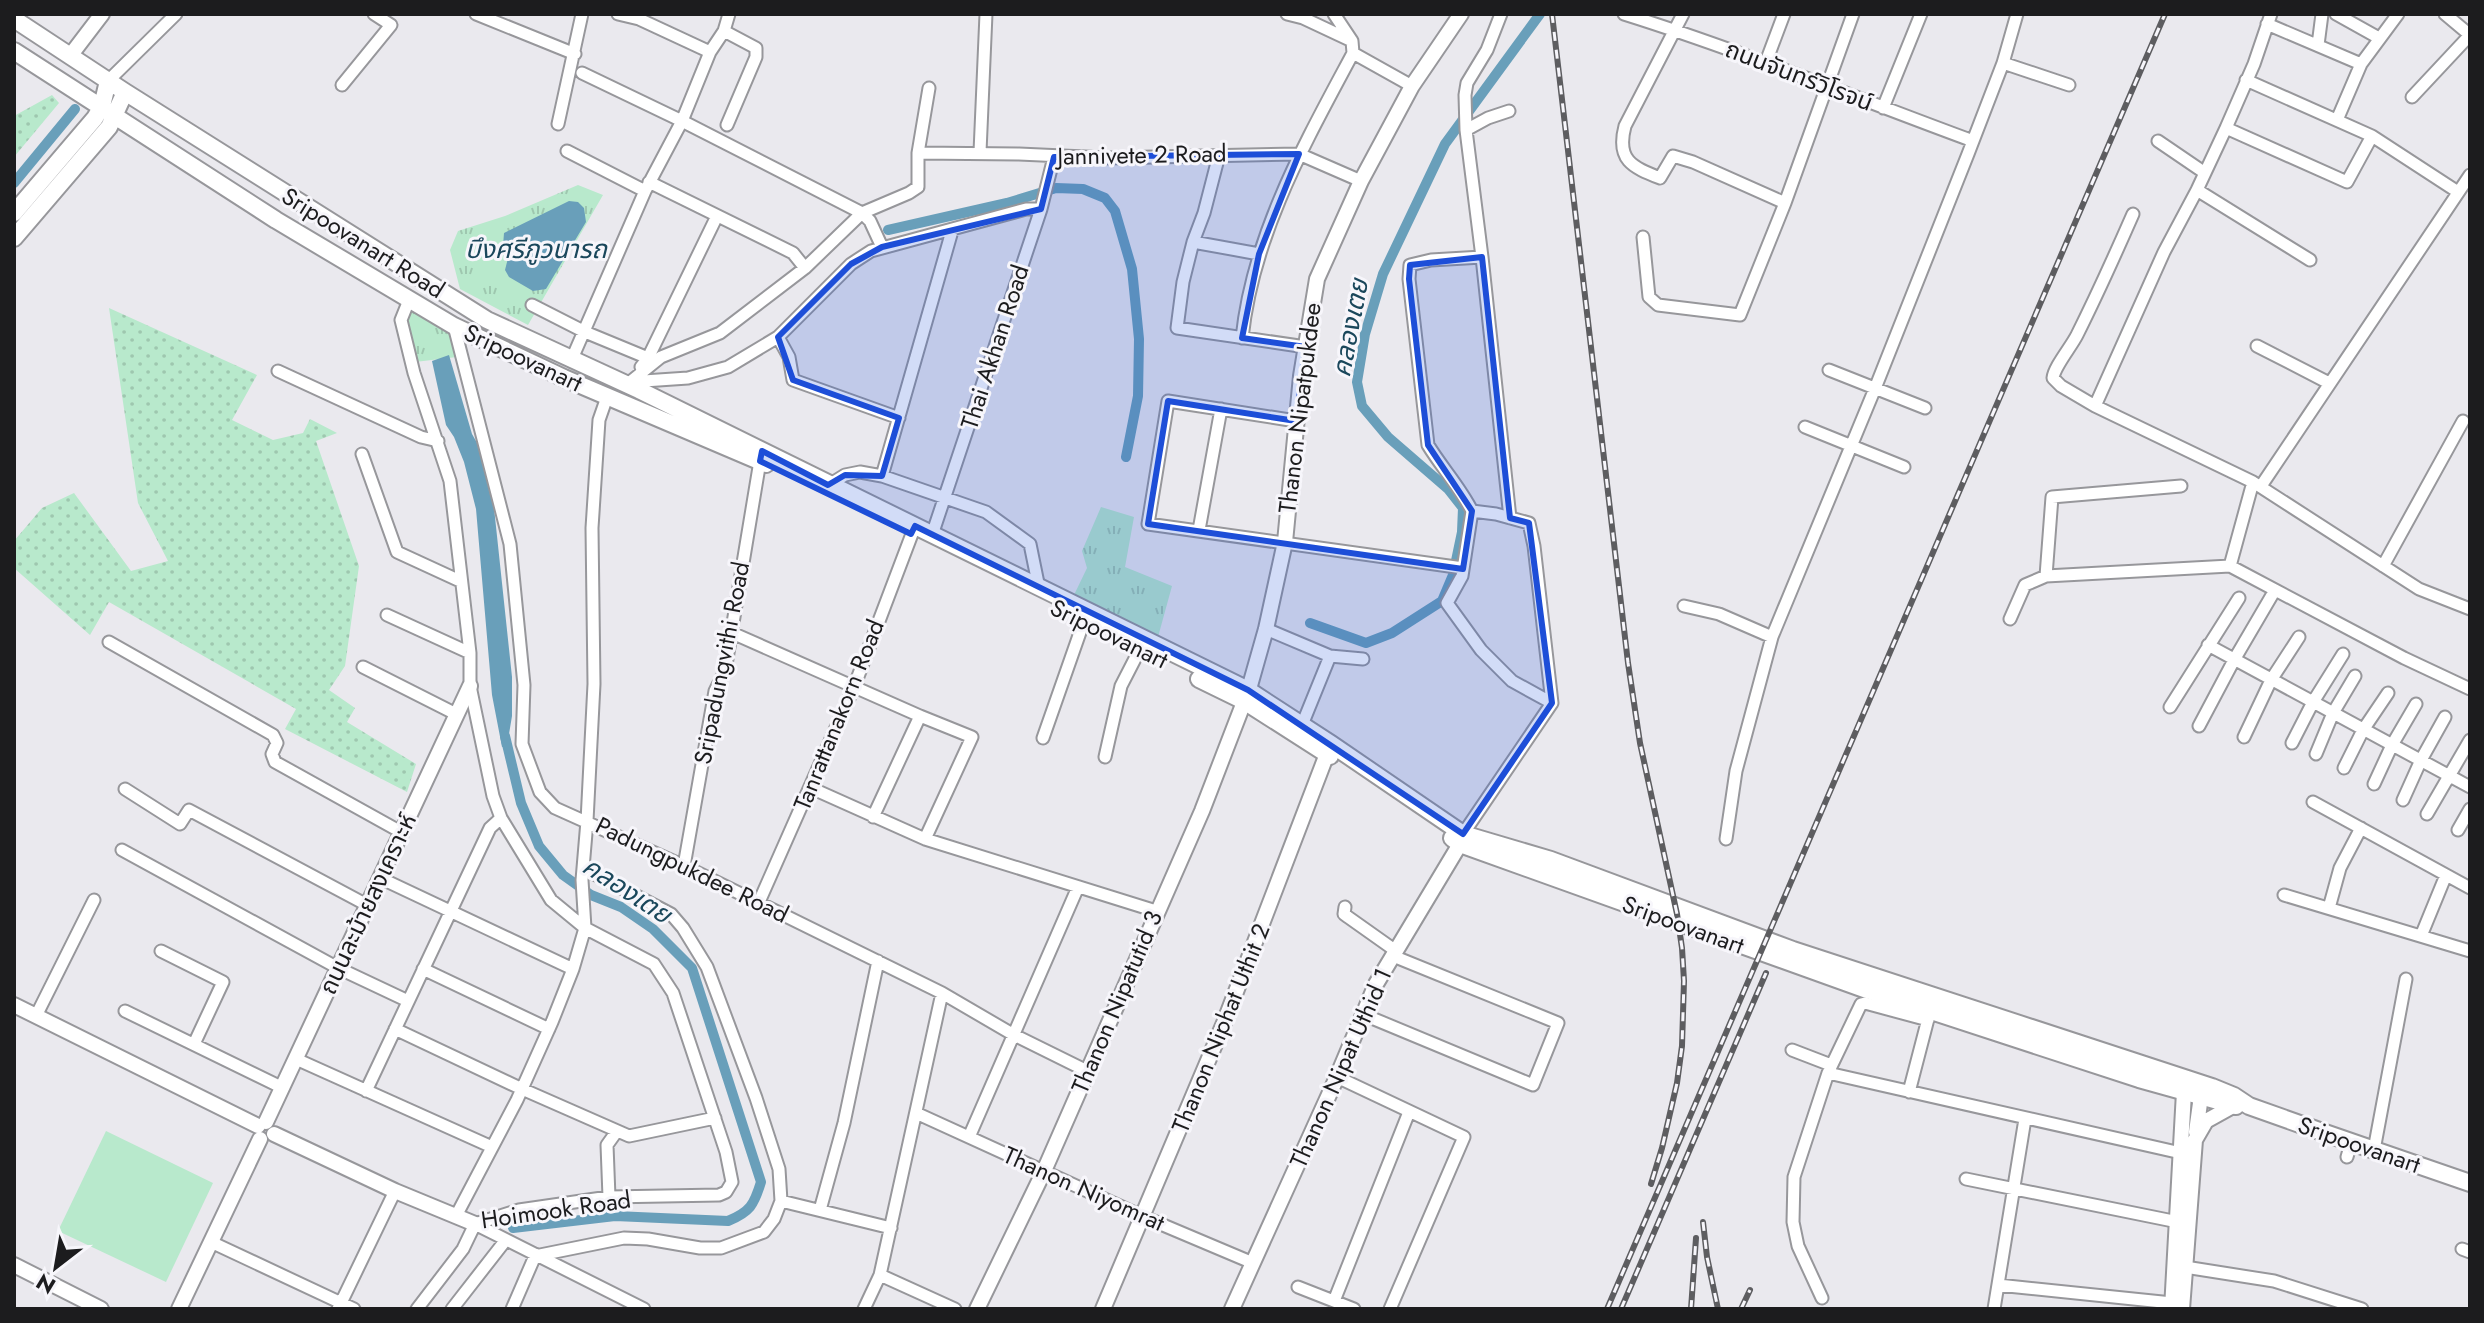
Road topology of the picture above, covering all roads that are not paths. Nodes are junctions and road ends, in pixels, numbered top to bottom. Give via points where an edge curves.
1 (102, 14) edge
2 (176, 14) edge
3 (374, 14) edge
4 (476, 14) edge
5 (582, 14) edge
6 (618, 14) edge
7 (729, 14) edge
8 (986, 14) edge
9 (1287, 14) edge
10 (1334, 14) edge
11 (1461, 14) edge
12 (1501, 14) edge
13 (1624, 14) edge
14 (1683, 14) edge
15 (1784, 14) edge
16 (1853, 14) edge
17 (1921, 14) edge
18 (2017, 14) edge
19 (2322, 14) edge
20 (2336, 14) edge
21 (2398, 14) edge
22 (2445, 14) edge
23 (14, 19) edge
24 (2269, 19) edge
25 (1676, 30) junction
26 (724, 31) junction
27 (2470, 35) edge
28 (2379, 38) junction
29 (2318, 45) junction
30 (1353, 47) junction
31 (14, 51) edge
32 (710, 52) junction
33 (575, 54) junction
34 (70, 56) junction
35 (1766, 62) junction
36 (2003, 63) junction
37 (2361, 64) junction
38 (582, 73) dead end
39 (56, 77) junction
40 (2246, 80) junction
41 (108, 81) junction
42 (1828, 84) junction
43 (342, 85) dead end
44 (2069, 85) dead end
45 (1412, 86) junction
46 (929, 88) dead end
47 (125, 92) junction
48 (2412, 97) dead end
49 (1883, 108) junction
50 (109, 111) junction
51 (1509, 111) dead end
52 (2337, 120) junction
53 (682, 121) junction
54 (558, 124) dead end
55 (727, 125) dead end
56 (2226, 128) junction
57 (1466, 130) junction
58 (2372, 136) junction
59 (1973, 141) junction
60 (2158, 141) dead end
61 (567, 151) dead end
62 (980, 152) junction
63 (918, 153) junction
64 (1299, 154) junction
65 (1219, 155) junction
66 (1054, 157) junction
67 (2205, 173) junction
68 (2470, 175) edge
69 (1361, 181) junction
70 (647, 187) junction
71 (2197, 190) junction
72 (2458, 192) junction
73 (1785, 203) junction
74 (1042, 206) junction
75 (14, 213) edge
76 (2133, 214) dead end
77 (717, 216) junction
78 (866, 217) junction
79 (952, 231) junction
80 (1643, 237) dead end
81 (14, 238) edge
82 (1193, 242) junction
83 (881, 243) junction
84 (1259, 254) junction
85 (1482, 257) junction
86 (2310, 260) dead end
87 (805, 268) junction
88 (409, 300) junction
89 (532, 305) dead end
90 (454, 326) junction
91 (585, 332) junction
92 (778, 337) junction
93 (1242, 338) junction
94 (2257, 346) dead end
95 (1306, 347) junction
96 (648, 358) junction
97 (571, 361) junction
98 (1829, 370) dead end
99 (278, 371) dead end
100 (564, 378) junction
101 (2329, 383) junction
102 (634, 386) junction
103 (1876, 386) junction
104 (607, 397) junction
105 (2095, 406) junction
106 (1925, 408) dead end
107 (1221, 409) junction
108 (899, 418) junction
109 (1296, 421) junction
110 (2463, 421) dead end
111 (1805, 427) dead end
112 (438, 441) junction
113 (1851, 447) junction
114 (362, 454) dead end
115 (761, 456) junction
116 (1904, 467) dead end
117 (882, 476) junction
118 (2257, 484) junction
119 (829, 485) junction
120 (2181, 486) dead end
121 (945, 497) junction
122 (1472, 511) junction
123 (1510, 518) junction
124 (913, 530) junction
125 (1199, 530) junction
126 (932, 535) junction
127 (1285, 542) junction
128 (2230, 566) junction
129 (2383, 566) junction
130 (1463, 568) junction
131 (2046, 576) junction
132 (460, 581) junction
133 (1039, 588) junction
134 (2275, 590) junction
135 (2239, 598) dead end
136 (1684, 606) dead end
137 (2470, 609) edge
138 (387, 615) dead end
139 (2010, 619) dead end
140 (1084, 621) junction
141 (1266, 629) junction
142 (730, 632) junction
143 (1772, 637) junction
144 (2299, 637) dead end
145 (109, 642) dead end
146 (2208, 645) junction
147 (1140, 649) junction
148 (470, 653) junction
149 (2343, 654) dead end
150 (1330, 656) junction
151 (1363, 659) dead end
152 (2234, 660) junction
153 (363, 667) dead end
154 (2355, 676) dead end
155 (2271, 680) junction
156 (470, 686) junction
157 (854, 687) junction
158 (2470, 689) edge
159 (2388, 693) dead end
160 (1246, 696) junction
161 (2313, 702) junction
162 (1552, 703) junction
163 (2416, 704) dead end
164 (2170, 707) dead end
165 (2333, 713) junction
166 (456, 714) junction
167 (920, 716) junction
168 (2445, 717) dead end
169 (1302, 725) junction
170 (2199, 726) dead end
171 (2363, 730) junction
172 (2244, 737) dead end
173 (1043, 738) dead end
174 (2470, 740) edge
175 (2292, 743) dead end
176 (2392, 745) junction
177 (1329, 749) junction
178 (2316, 754) dead end
179 (1105, 757) dead end
180 (2421, 760) junction
181 (2344, 768) dead end
182 (2449, 775) junction
183 (2374, 784) dead end
184 (2470, 787) edge
185 (811, 788) junction
186 (125, 789) dead end
187 (2403, 800) dead end
188 (2313, 802) dead end
189 (2470, 809) edge
190 (2427, 814) dead end
191 (873, 817) junction
192 (501, 818) junction
193 (587, 821) junction
194 (2361, 828) junction
195 (2458, 830) dead end
196 (401, 832) junction
197 (925, 839) junction
198 (1461, 839) junction
199 (1726, 839) dead end
200 (122, 850) dead end
201 (684, 866) junction
202 (582, 874) junction
203 (2446, 875) junction
204 (380, 878) junction
205 (1078, 887) junction
206 (2470, 888) edge
207 (2284, 895) dead end
208 (94, 900) dead end
209 (759, 902) junction
210 (367, 905) junction
211 (1345, 907) dead end
212 (2329, 908) junction
213 (451, 910) junction
214 (1156, 911) junction
215 (585, 923) junction
216 (2421, 936) junction
217 (161, 951) dead end
218 (2470, 951) edge
219 (1394, 954) junction
220 (878, 961) junction
221 (338, 968) junction
222 (423, 969) junction
223 (573, 969) junction
224 (2406, 979) dead end
225 (942, 993) junction
226 (408, 1001) junction
227 (14, 1005) edge
228 (125, 1011) dead end
229 (1362, 1014) junction
230 (1929, 1015) junction
231 (36, 1016) junction
232 (395, 1029) junction
233 (549, 1029) junction
234 (1014, 1035) junction
235 (194, 1044) junction
236 (1792, 1050) dead end
237 (296, 1059) junction
238 (1829, 1069) junction
239 (1087, 1071) junction
240 (1337, 1077) junction
241 (2152, 1082) junction
242 (2185, 1086) junction
243 (283, 1088) junction
244 (522, 1089) junction
245 (366, 1091) junction
246 (2203, 1091) junction
247 (1909, 1092) junction
248 (2241, 1106) junction
249 (1409, 1112) junction
250 (916, 1113) junction
251 (715, 1118) junction
252 (2025, 1119) junction
253 (264, 1130) junction
254 (617, 1131) junction
255 (969, 1137) junction
256 (492, 1147) junction
257 (2187, 1148) junction
258 (2374, 1150) junction
259 (1044, 1171) junction
260 (1966, 1179) dead end
261 (2470, 1183) edge
262 (2014, 1189) junction
263 (395, 1191) junction
264 (609, 1197) junction
265 (781, 1201) junction
266 (820, 1210) junction
267 (456, 1216) junction
268 (1144, 1217) junction
269 (2178, 1222) junction
270 (479, 1226) junction
271 (891, 1228) junction
272 (504, 1240) junction
273 (211, 1242) junction
274 (535, 1256) junction
275 (1253, 1263) junction
276 (14, 1265) edge
277 (2185, 1267) junction
278 (14, 1273) edge
279 (880, 1275) junction
280 (1998, 1285) junction
281 (1298, 1287) dead end
282 (1822, 1298) dead end
283 (1334, 1301) junction
284 (340, 1306) edge
285 (2175, 1307) edge
286 (638, 1308) edge
287 (88, 1309) edge
288 (101, 1309) edge
289 (179, 1309) edge
290 (354, 1309) edge
291 (417, 1309) edge
292 (452, 1309) edge
293 (512, 1309) edge
294 (864, 1309) edge
295 (955, 1309) edge
296 (977, 1309) edge
297 (1103, 1309) edge
298 (1232, 1309) edge
299 (1354, 1309) edge
300 (1390, 1309) edge
301 (1994, 1309) edge
302 (2362, 1309) edge

1 - 34 street
2 - 41 street
3 - 43 street via 391,25
4 - 33 street
5 - 33 street
6 - 32 street
7 - 26 street
8 - 62 street
9 - 30 street
10 - 30 street
11 - 45 street, Thanon Nipatpukdee
12 - 57 street via 1466,89
13 - 25 street, ถนนจันทร์วิโรจน์
14 - 25 street
15 - 35 street
16 - 42 street
17 - 49 street
18 - 36 street
19 - 29 street
20 - 28 street
21 - 28 street
22 - 27 street
23 - 34 main road, Sripoovanart Road
24 - 29 street
24 - 40 street
25 - 35 street, ถนนจันทร์วิโรจน์
25 - 73 street via 1625,126 1624,156 1633,167 1660,178 1673,156
26 - 32 street
26 - 55 street via 756,48
27 - 48 street
28 - 37 street
29 - 37 street
30 - 45 street
30 - 64 street
31 - 39 main road, Sripoovanart
32 - 53 street
33 - 54 street
34 - 39 main road
34 - 41 main road, Sripoovanart Road
35 - 42 street, ถนนจันทร์วิโรจน์
36 - 44 street
36 - 59 street
37 - 52 street
38 - 53 street
39 - 50 main road, Sripoovanart
40 - 52 street
40 - 56 street
41 - 47 main road, Sripoovanart Road
41 - 50 main road
42 - 49 street, ถนนจันทร์วิโรจน์
42 - 73 street
45 - 69 street, Thanon Nipatpukdee
46 - 63 street
47 - 50 main road
47 - 97 main road, Sripoovanart Road via 487,320
49 - 59 street, ถนนจันทร์วิโรจน์
50 - 75 main road via 95,118
50 - 81 main road via 109,127
50 - 88 main road, Sripoovanart
51 - 57 street
52 - 58 street
53 - 70 street
53 - 78 street
56 - 58 street via 2347,182
56 - 67 street
57 - 85 street
58 - 72 street
59 - 103 street
60 - 67 street
61 - 70 street
62 - 63 street, Jannivete 2 Road
62 - 66 street, Jannivete 2 Road
63 - 78 street via 918,187
64 - 65 street, Jannivete 2 Road
64 - 69 street, Jannivete 2 Road
64 - 84 street
65 - 66 street, Jannivete 2 Road
65 - 82 street
66 - 74 street, Thai Akhan Road
67 - 71 street
68 - 72 street
69 - 95 street, Thanon Nipatpukdee via 1317,279
70 - 77 street
70 - 91 street
71 - 86 street
71 - 105 street
72 - 101 street
73 - 80 street via 1740,315 1658,305 1649,297
74 - 79 street
74 - 121 street, Thai Akhan Road
76 - 105 street via 2076,336 2052,374 2061,386
77 - 87 street via 793,253
77 - 96 street
78 - 83 street
78 - 87 street
79 - 83 street
79 - 108 street
82 - 84 street
82 - 93 street via 1177,328
83 - 92 street via 851,264
84 - 93 street
85 - 122 street via 1410,265 1409,279 1428,445
85 - 123 street
87 - 102 street via 720,333 661,357
88 - 90 main road, Sripoovanart
88 - 112 street, Hoimook Road via 401,320
89 - 91 street
90 - 100 main road, Sripoovanart
90 - 193 street via 510,544 524,685 522,744 540,792 555,808
91 - 96 street
91 - 97 street
92 - 102 street via 728,367
92 - 108 street via 793,380
93 - 95 street
94 - 101 street
95 - 109 street, Thanon Nipatpukdee
96 - 102 street
97 - 100 main road
97 - 102 main road, Sripoovanart Road
98 - 103 street
99 - 112 street
100 - 104 main road, Sripoovanart
101 - 118 street
102 - 115 main road, Sripoovanart
103 - 106 street
103 - 113 street
104 - 115 main road, Sripoovanart
104 - 193 street, Padungpukdee Road via 599,420 592,528 594,684
105 - 118 street
107 - 109 street
107 - 125 street
107 - 125 street via 1168,401 1148,524
108 - 117 street
109 - 127 street, Thanon Nipatpukdee
110 - 129 street
111 - 113 street
112 - 132 street, Hoimook Road via 450,481
113 - 116 street
113 - 143 street
114 - 132 street via 397,552
115 - 119 main road, Sripoovanart
115 - 124 main road, Sripoovanart
115 - 142 street, Sripadungvithi Road
117 - 119 street via 860,472
117 - 121 street
118 - 128 street
118 - 129 street
119 - 124 main road, Sripoovanart
120 - 131 street via 2052,497
121 - 126 street, Thai Akhan Road
121 - 133 street via 986,512 1030,544
122 - 123 street
122 - 130 street
123 - 162 street via 1529,523
124 - 126 main road, Sripoovanart
124 - 140 main road, Sripoovanart
124 - 157 street, Tanrattanakorn Road
125 - 127 street
126 - 133 main road, Sripoovanart
127 - 130 street
127 - 141 street, Thanon Nipatpukdee
128 - 131 street
128 - 134 street
129 - 137 street via 2419,589
130 - 162 street via 1447,603 1512,681
131 - 139 street via 2025,585
132 - 148 street, Hoimook Road
133 - 160 main road, Sripoovanart
134 - 152 street
134 - 158 street
135 - 146 street
136 - 143 street via 1719,614
138 - 148 street
140 - 147 main road, Sripoovanart
140 - 173 street
141 - 150 street
141 - 160 street, Thanon Nipatpukdee
142 - 157 street
142 - 201 street, Sripadungvithi Road
143 - 199 street via 1736,771
144 - 155 street
145 - 196 street via 273,735 275,762
146 - 152 street
146 - 164 street
147 - 160 main road, Sripoovanart
147 - 179 street via 1121,686
148 - 156 street, Hoimook Road
149 - 161 street
150 - 151 street
150 - 169 street
152 - 155 street
152 - 170 street
153 - 166 street
154 - 165 street
155 - 161 street
155 - 172 street
156 - 166 street, ถนนละม้ายสงเคราะห์
156 - 192 street, Hoimook Road
157 - 167 street
157 - 185 street, Tanrattanakorn Road
159 - 171 street
160 - 169 main road, Sripoovanart
160 - 177 main road, Sripoovanart
160 - 214 street, Thanon Nipatutid 3
161 - 165 street
161 - 175 street
162 - 198 street
163 - 176 street
165 - 171 street
165 - 178 street
166 - 196 street, ถนนละม้ายสงเคราะห์
167 - 191 street
167 - 197 street via 972,737
168 - 180 street
169 - 177 main road, Sripoovanart
171 - 176 street
171 - 181 street
174 - 182 street
176 - 180 street
176 - 183 street
177 - 198 main road, Sripoovanart
177 - 268 street, Thanon Niphat Uthit 2
180 - 182 street
180 - 187 street
182 - 184 street
182 - 190 street
185 - 191 street
185 - 209 street, Tanrattanakorn Road
186 - 210 street via 180,824 189,810
188 - 194 street
189 - 195 street
191 - 197 street
192 - 213 street via 490,828
192 - 215 street, Hoimook Road via 551,900
193 - 201 street, Padungpukdee Road
193 - 202 street
194 - 203 street
194 - 212 street via 2340,868
196 - 204 street, ถนนละม้ายสงเคราะห์
197 - 205 street
198 - 219 street, Thanon Nipat Uthid 1
198 - 230 main road, Sripoovanart
198 - 242 main road, Sripoovanart via 1551,860
200 - 221 street
201 - 209 street, Padungpukdee Road
202 - 215 street
202 - 265 street via 671,914 707,967 779,1169
203 - 206 street
203 - 216 street
204 - 210 street, ถนนละม้ายสงเคราะห์
204 - 213 street
205 - 214 street
205 - 234 street
207 - 212 street
208 - 231 street
209 - 220 street, Padungpukdee Road
210 - 221 street, ถนนละม้ายสงเคราะห์
211 - 219 street via 1344,914
212 - 216 street
213 - 222 street
213 - 223 street
214 - 239 street, Thanon Nipatutid 3
215 - 223 street
215 - 251 street, Hoimook Road via 654,964 673,993
216 - 218 street
217 - 235 street via 223,982
219 - 229 street, Thanon Nipat Uthid 1
219 - 229 street via 1558,1023 1533,1085
220 - 225 street, Padungpukdee Road
220 - 266 street
221 - 226 street
221 - 237 street, ถนนละม้ายสงเคราะห์
222 - 226 street
222 - 233 street
223 - 233 street
224 - 258 street
225 - 234 street, Padungpukdee Road
225 - 250 street
226 - 232 street
227 - 231 street, Hoimook Road
228 - 235 street
229 - 240 street, Thanon Nipat Uthid 1
230 - 238 street via 1861,1004
230 - 241 main road, Sripoovanart
230 - 247 street
231 - 253 street, Hoimook Road
232 - 244 street
232 - 245 street
233 - 244 street
234 - 239 street, Padungpukdee Road
234 - 255 street
235 - 243 street
236 - 238 street
237 - 243 street, ถนนละม้ายสงเคราะห์
237 - 245 street
238 - 247 street
238 - 282 street via 1794,1182 1798,1246
239 - 259 street, Thanon Nipatutid 3
240 - 249 street
240 - 275 street, Thanon Nipat Uthid 1
241 - 242 main road, Sripoovanart
241 - 257 street via 2174,1100
242 - 246 main road, Sripoovanart
242 - 257 street
243 - 253 street, ถนนละม้ายสงเคราะห์
244 - 254 street
244 - 256 street
245 - 256 street
246 - 248 main road, Sripoovanart via 2234,1096
246 - 257 street
247 - 252 street
248 - 257 street via 2206,1121
248 - 258 main road, Sripoovanart via 2349,1150
249 - 283 street
249 - 300 street via 1464,1137
250 - 255 street, Thanon Niyomrat
250 - 271 street
251 - 254 street via 629,1136
251 - 264 street, Hoimook Road via 731,1169 726,1192
252 - 257 street
252 - 262 street
253 - 263 street, Hoimook Road
253 - 273 street, ถนนละม้ายสงเคราะห์
254 - 264 street via 607,1145
255 - 259 street, Thanon Niyomrat
256 - 267 street
257 - 269 street
257 - 277 street
258 - 261 main road, Sripoovanart
259 - 268 street, Thanon Niyomrat
259 - 296 street, Thanon Nipatutid 3
260 - 262 street
262 - 269 street
262 - 280 street
263 - 267 street, Hoimook Road
263 - 284 street
264 - 270 street, Hoimook Road via 519,1210
265 - 266 street
265 - 274 street via 764,1232 721,1248 624,1238
266 - 271 street
267 - 270 street, Hoimook Road
268 - 275 street, Thanon Niyomrat
268 - 297 street, Thanon Niphat Uthit 2
269 - 285 street
270 - 272 street
270 - 291 street
271 - 279 street
272 - 274 street
272 - 292 street
273 - 284 street
273 - 289 street, ถนนละม้ายสงเคราะห์
274 - 286 street
274 - 293 street
275 - 298 street, Thanon Nipat Uthid 1
276 - 288 street
277 - 285 street
277 - 302 street via 2274,1281
278 - 287 street
279 - 294 street
279 - 295 street
280 - 285 street
280 - 301 street
281 - 283 street
283 - 299 street
284 - 290 street

